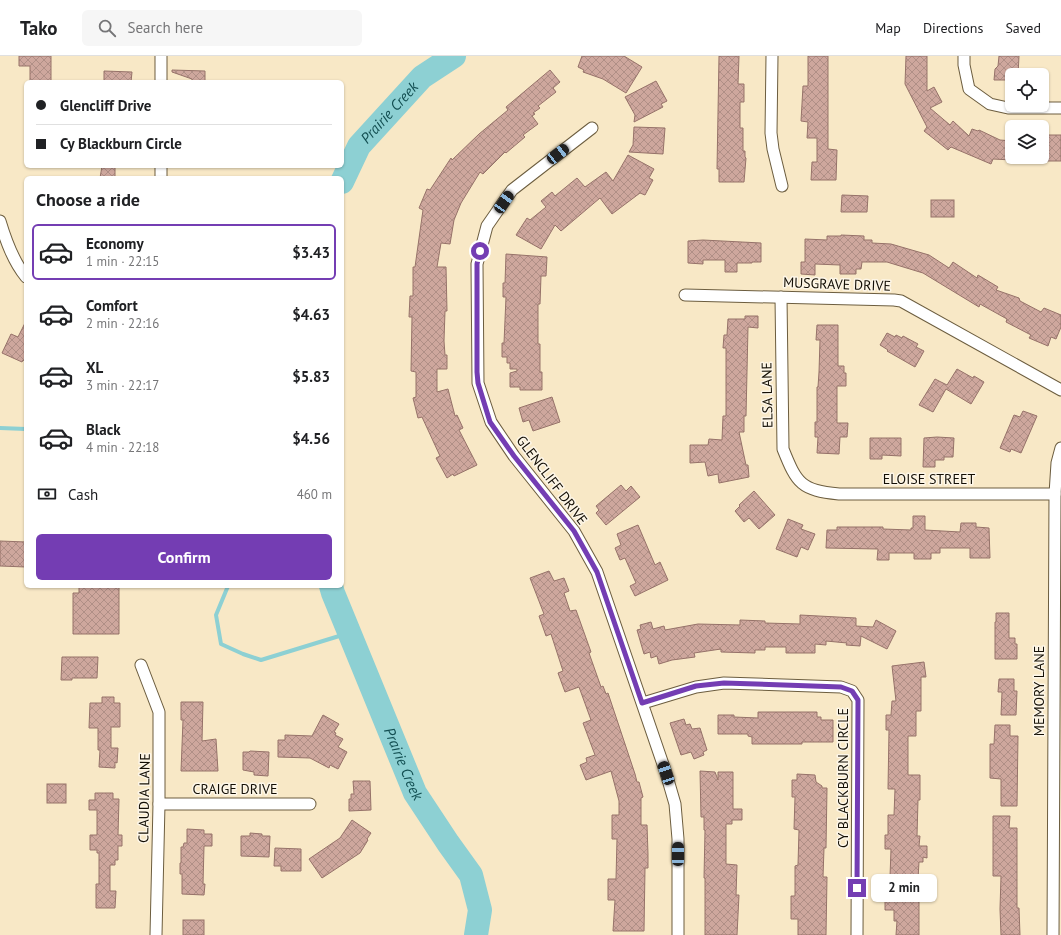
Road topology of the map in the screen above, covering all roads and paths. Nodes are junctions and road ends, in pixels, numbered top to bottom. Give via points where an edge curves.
1 (161, 56) edge
2 (772, 56) edge
3 (964, 56) edge
4 (161, 80) edge
5 (1061, 108) edge
6 (592, 128) dead end
7 (782, 186) dead end
8 (0, 221) edge
9 (24, 275) edge
10 (686, 295) dead end
11 (781, 297) junction
12 (1061, 390) edge
13 (1061, 448) edge
14 (804, 486) joint
15 (1055, 494) junction
16 (1058, 597) edge
17 (142, 665) dead end
18 (642, 703) junction
19 (159, 804) junction
20 (310, 804) dead end
21 (1057, 904) edge
22 (156, 935) edge
23 (678, 935) edge
24 (857, 935) edge
25 (1053, 935) edge

1 - 4 street
2 - 7 street via 773,149
3 - 5 street via 969,89 990,104 1008,108
6 - 18 street, GLENCLIFF DRIVE via 512,190 487,226 477,264 477,372 490,422 574,531 597,572
8 - 9 street via 9,248
10 - 11 street, MUSGRAVE DRIVE
11 - 12 street, MUSGRAVE DRIVE via 901,301
11 - 14 street, ELSA LANE via 784,449 792,472
13 - 15 street, MEMORY LANE via 1057,463
14 - 15 street, ELOISE STREET via 819,492 839,494
15 - 16 street, MEMORY LANE
16 - 21 street, MEMORY LANE
17 - 19 street, CLAUDIA LANE via 159,712
18 - 23 street, GLENCLIFF DRIVE via 674,804 678,839
18 - 24 street, CY BLACKBURN CIRCLE via 696,686 724,683 841,687 852,691 858,700
19 - 20 street, CRAIGE DRIVE
19 - 22 street, CLAUDIA LANE
21 - 25 street, MEMORY LANE

